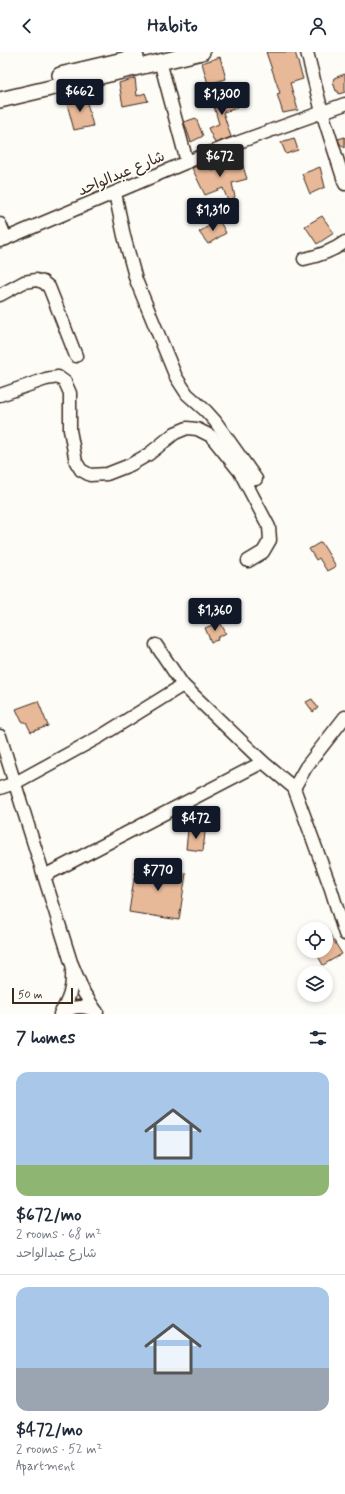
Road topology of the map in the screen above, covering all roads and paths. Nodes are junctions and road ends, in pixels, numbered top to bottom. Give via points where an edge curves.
1 (202, 52) edge
2 (307, 52) edge
3 (158, 57) edge
4 (0, 90) edge
5 (0, 100) edge
6 (345, 104) edge
7 (322, 112) junction
8 (187, 162) junction
9 (345, 184) edge
10 (115, 193) junction
11 (0, 224) edge
12 (3, 240) edge
13 (345, 242) edge
14 (304, 259) dead end
15 (0, 295) edge
16 (76, 356) dead end
17 (0, 395) edge
18 (256, 479) dead end
19 (248, 561) dead end
20 (156, 645) dead end
21 (183, 685) junction
22 (345, 717) edge
23 (0, 736) edge
24 (263, 762) junction
25 (14, 783) junction
26 (0, 788) edge
27 (294, 788) junction
28 (44, 876) junction
29 (345, 934) edge
30 (71, 962) junction
31 (98, 1013) edge
32 (60, 1014) edge

1 - 3 main road
2 - 7 street
3 - 4 main road
3 - 5 main road
3 - 8 street
6 - 7 street, شارع عبدالواحد
7 - 8 street, شارع عبدالواحد
7 - 9 street
8 - 10 street, شارع عبدالواحد
10 - 12 street, شارع عبدالواحد
10 - 18 street via 136,280 176,377 187,394 215,421
11 - 12 street
13 - 14 street via 339,247
15 - 16 street via 24,282 43,282 49,287
17 - 19 street via 46,379 58,377 65,382 70,393 70,430 76,462 81,470 90,475 107,474 130,465 149,454 175,433 187,428 197,429 211,436 240,472 269,527 270,540 263,552
20 - 21 street
21 - 24 street
21 - 25 street via 101,736
22 - 27 street via 306,767
23 - 25 street
24 - 27 street
24 - 28 street
25 - 26 street
25 - 28 street
27 - 29 street
28 - 30 street
30 - 31 street via 84,993
30 - 32 street via 73,984 70,996
31 - 32 street via 87,1007 77,1006

